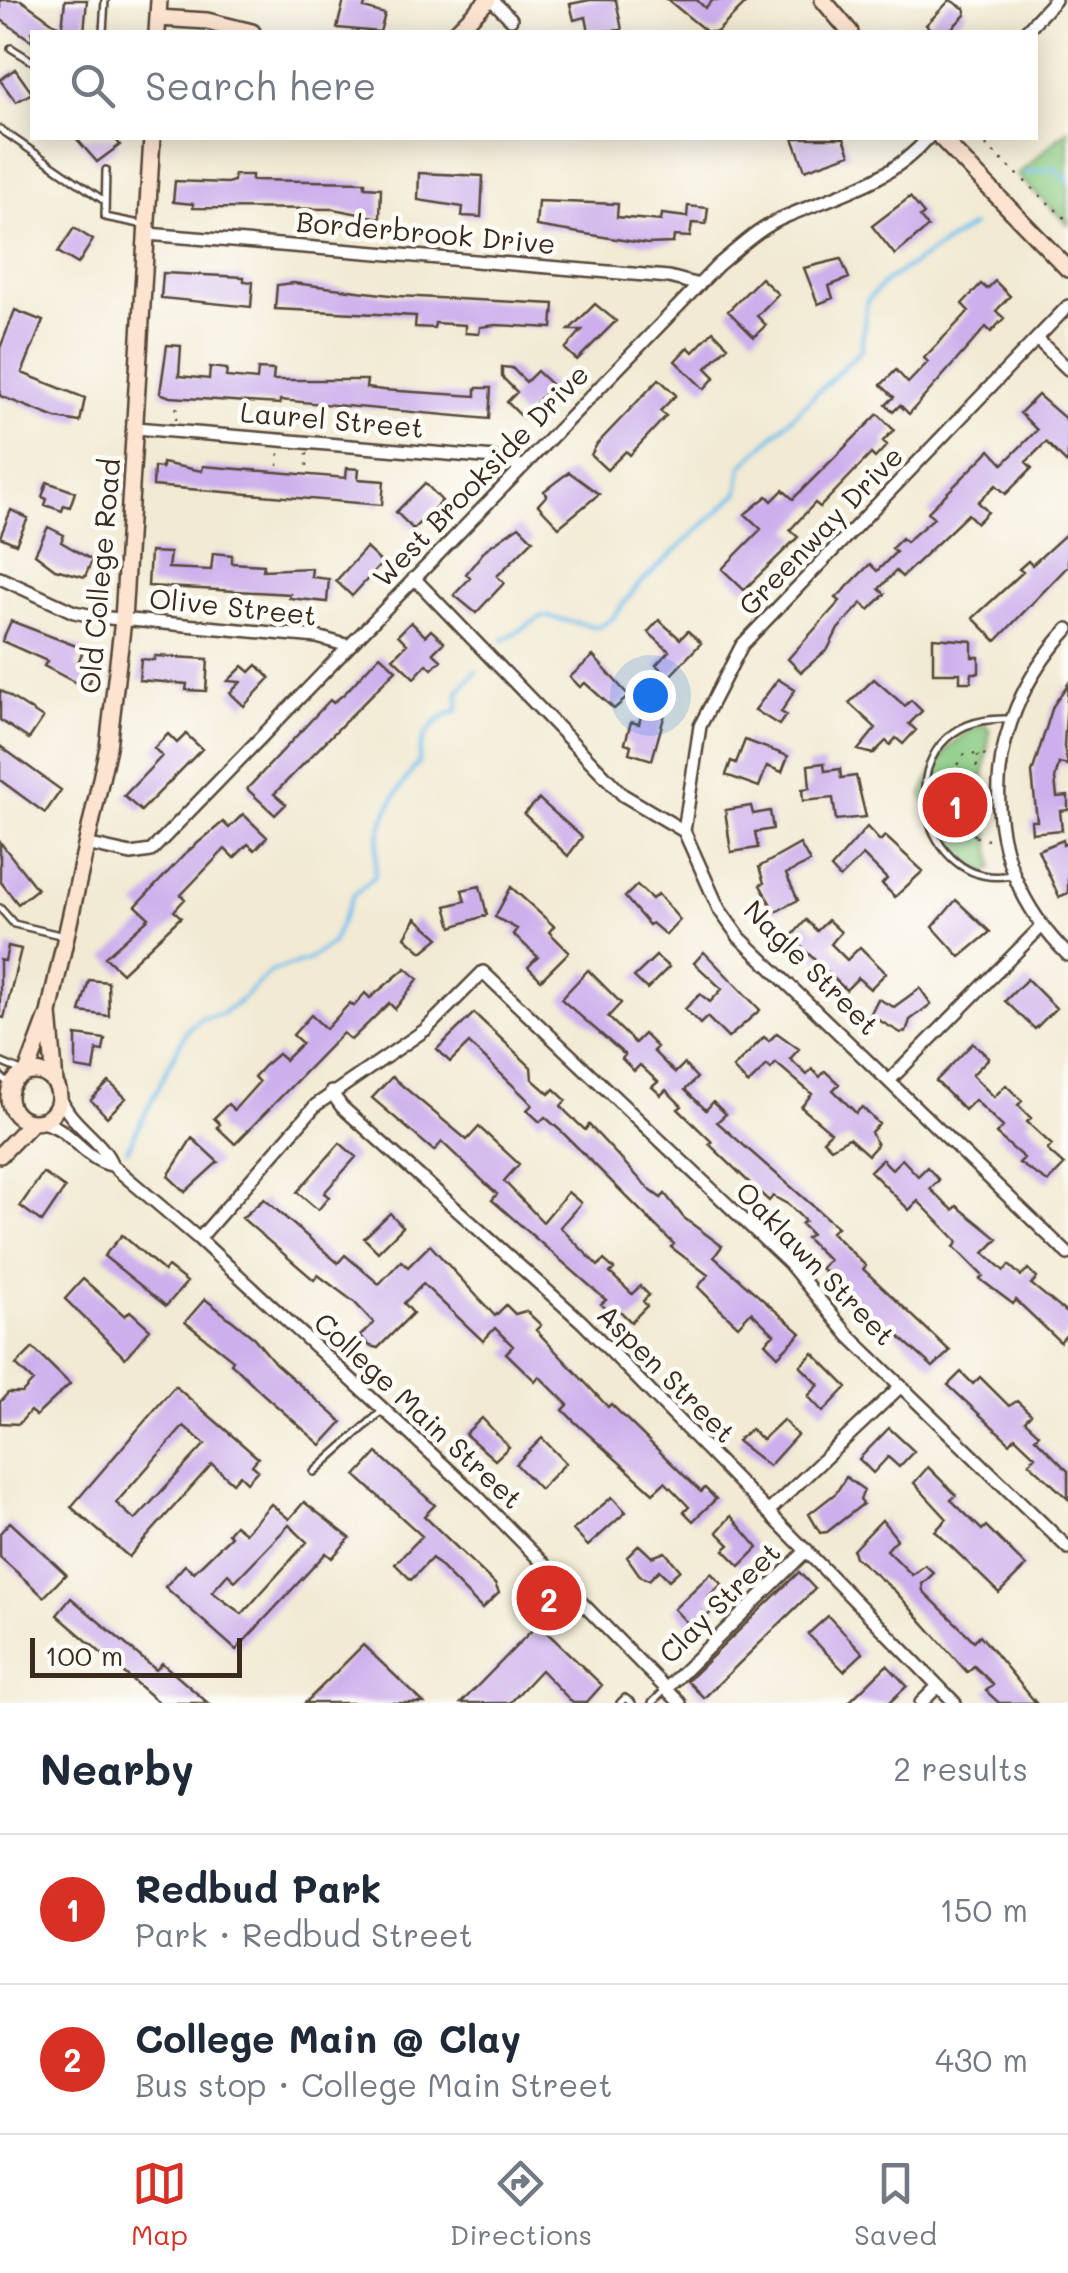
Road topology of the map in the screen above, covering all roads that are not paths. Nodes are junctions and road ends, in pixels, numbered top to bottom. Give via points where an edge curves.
1 (105, 0) edge
2 (159, 0) edge
3 (490, 0) edge
4 (822, 0) edge
5 (1055, 0) edge
6 (511, 19) dead end
7 (158, 25) edge
8 (103, 30) edge
9 (244, 30) edge
10 (458, 30) edge
11 (848, 30) edge
12 (1027, 30) edge
13 (11, 48) dead end
14 (30, 60) edge
15 (0, 128) edge
16 (152, 140) edge
17 (926, 140) edge
18 (943, 140) edge
19 (106, 170) dead end
20 (104, 200) junction
21 (148, 230) junction
22 (1068, 269) edge
23 (699, 285) junction
24 (1068, 306) edge
25 (1038, 341) junction
26 (1068, 369) edge
27 (136, 428) junction
28 (523, 466) junction
29 (0, 578) edge
30 (414, 578) junction
31 (123, 620) junction
32 (1068, 629) edge
33 (349, 646) junction
34 (1009, 719) junction
35 (684, 831) junction
36 (86, 844) junction
37 (1011, 875) junction
38 (0, 908) edge
39 (1040, 928) junction
40 (64, 936) junction
41 (1068, 956) edge
42 (49, 1013) junction
43 (0, 1062) edge
44 (27, 1073) junction
45 (890, 1080) junction
46 (6, 1086) edge
47 (58, 1090) junction
48 (331, 1092) junction
49 (0, 1115) edge
50 (35, 1123) junction
51 (0, 1156) edge
52 (112, 1165) junction
53 (200, 1239) junction
54 (1068, 1254) edge
55 (901, 1386) junction
56 (383, 1410) junction
57 (314, 1472) dead end
58 (768, 1511) junction
59 (1068, 1548) edge
60 (807, 1550) junction
61 (938, 1686) junction
62 (666, 1689) junction
63 (620, 1703) edge
64 (632, 1703) edge
65 (652, 1703) edge
66 (680, 1703) edge
67 (920, 1703) edge
68 (955, 1703) edge

1 - 8 lane
2 - 7 street
3 - 6 street
3 - 10 street
4 - 11 street
5 - 12 street
7 - 9 street via 207,21
13 - 14 lane
15 - 20 lane
16 - 21 street, Old College Road
17 - 23 street, West Brookside Drive via 886,174 756,233
18 - 22 street
19 - 20 lane
20 - 21 lane via 108,220
21 - 23 street, Borderbrook Drive via 670,276
21 - 27 street, Old College Road
23 - 28 street, West Brookside Drive
24 - 25 street, Greenway Drive
25 - 26 street
25 - 35 street, Greenway Drive via 742,644 700,726
27 - 28 street, Laurel Street via 495,458
27 - 31 street, Old College Road
28 - 30 street, West Brookside Drive
29 - 31 street, Olive Street via 74,612
30 - 33 street, West Brookside Drive
30 - 35 street via 623,795
31 - 33 street, Olive Street via 317,637
31 - 36 street, Old College Road via 108,747
32 - 34 street via 1039,662
33 - 36 street, West Brookside Drive via 150,850 131,854
34 - 37 street via 1001,755
34 - 37 lane via 984,718 958,730 929,766 922,795 924,816 956,858 981,876
35 - 45 street, Nagle Street via 739,937
36 - 40 street, Old College Road
37 - 39 street
38 - 40 lane via 14,924
39 - 41 street
39 - 45 street
40 - 42 street, Old College Road
42 - 44 street, Old College Road
42 - 47 street, Old College Road
43 - 44 lane
44 - 46 street
44 - 47 street via 43,1074
45 - 54 street, Nagle Street
46 - 49 street
46 - 50 street via 11,1110
47 - 50 street via 54,1114
47 - 52 street, College Main Street via 70,1117
48 - 53 street
48 - 55 street, Oaklawn Street via 425,1030 483,972 778,1251
48 - 58 street, Aspen Street via 582,1322
50 - 51 street
50 - 52 street, College Main Street via 56,1126 100,1163
52 - 53 street, College Main Street
53 - 56 street, College Main Street
55 - 58 street, Clay Street
55 - 59 street, Oaklawn Street
56 - 57 lane
56 - 62 street, College Main Street
58 - 60 street, Aspen Street
60 - 61 street, Aspen Street
60 - 62 street, Clay Street
61 - 67 street
61 - 68 street, Aspen Street
62 - 65 lane
62 - 66 street, College Main Street
63 - 64 lane

